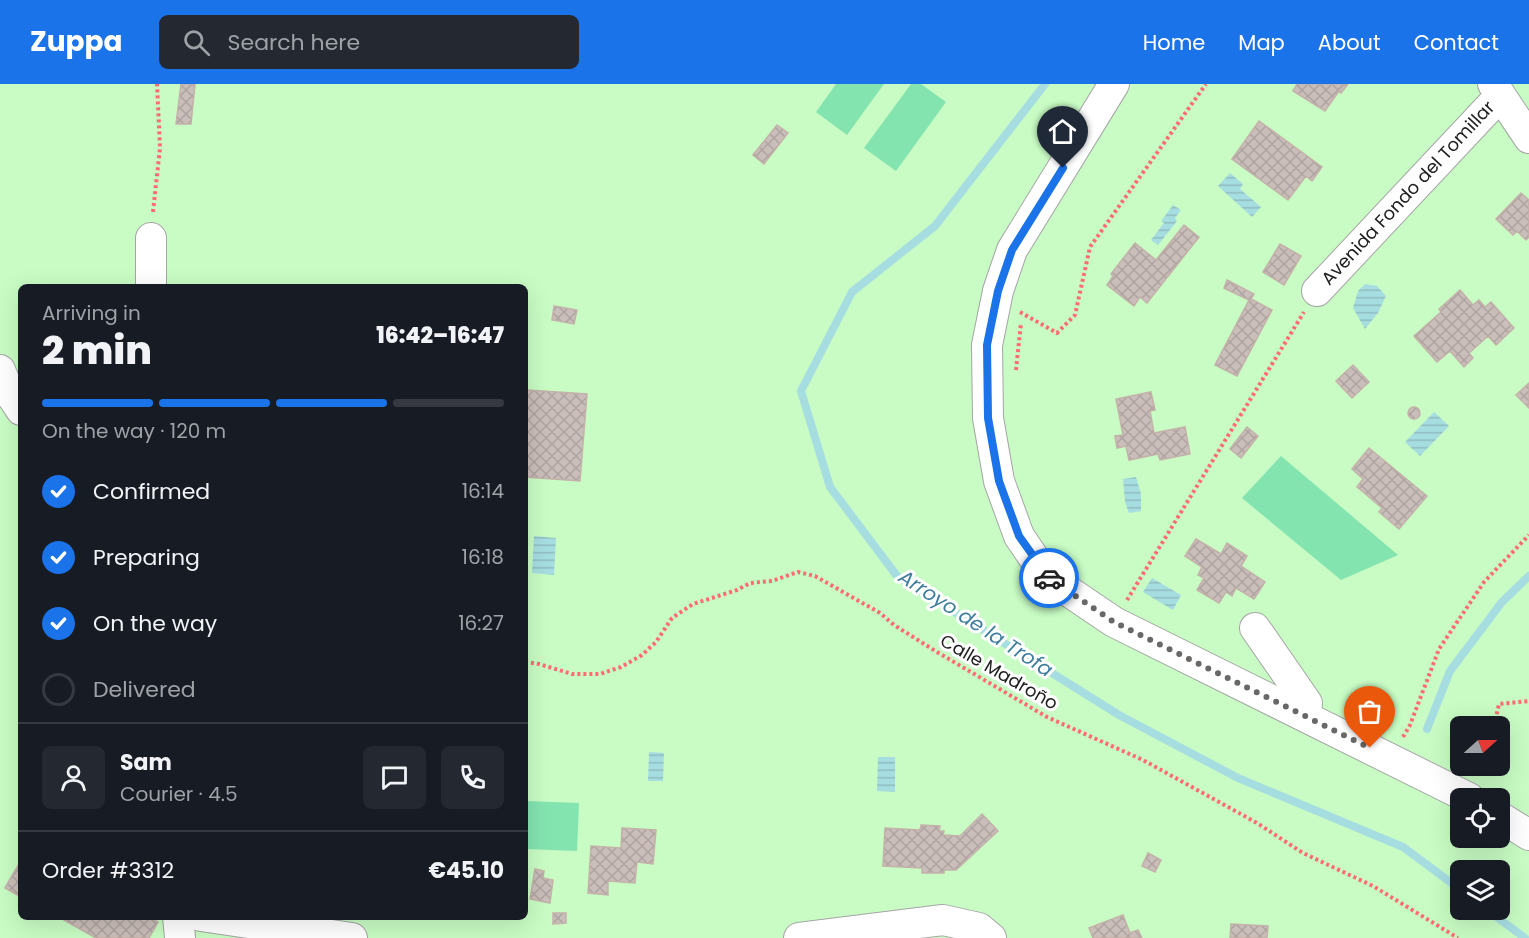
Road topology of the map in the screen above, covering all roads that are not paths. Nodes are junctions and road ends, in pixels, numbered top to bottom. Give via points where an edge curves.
1 (1114, 84) edge
2 (1496, 90) edge
3 (1529, 138) edge
4 (151, 238) road end
5 (151, 284) edge
6 (1317, 291) road end
7 (0, 370) edge
8 (18, 406) edge
9 (1255, 628) dead end
10 (1306, 716) junction
11 (1450, 788) edge
12 (1510, 823) edge
13 (1529, 835) edge
14 (178, 920) edge
15 (228, 920) edge
16 (180, 938) edge
17 (352, 938) edge
18 (799, 938) edge
19 (991, 938) edge

1 - 10 street via 1012,250 998,291 987,345 988,418 999,481 1019,536 1046,576 1114,622
2 - 3 street
2 - 6 street, Avenida Fondo del Tomillar
4 - 5 street
7 - 8 street
9 - 10 street via 1307,703
10 - 11 street
12 - 13 street
14 - 16 street
15 - 17 street
18 - 19 street via 943,920 979,928

